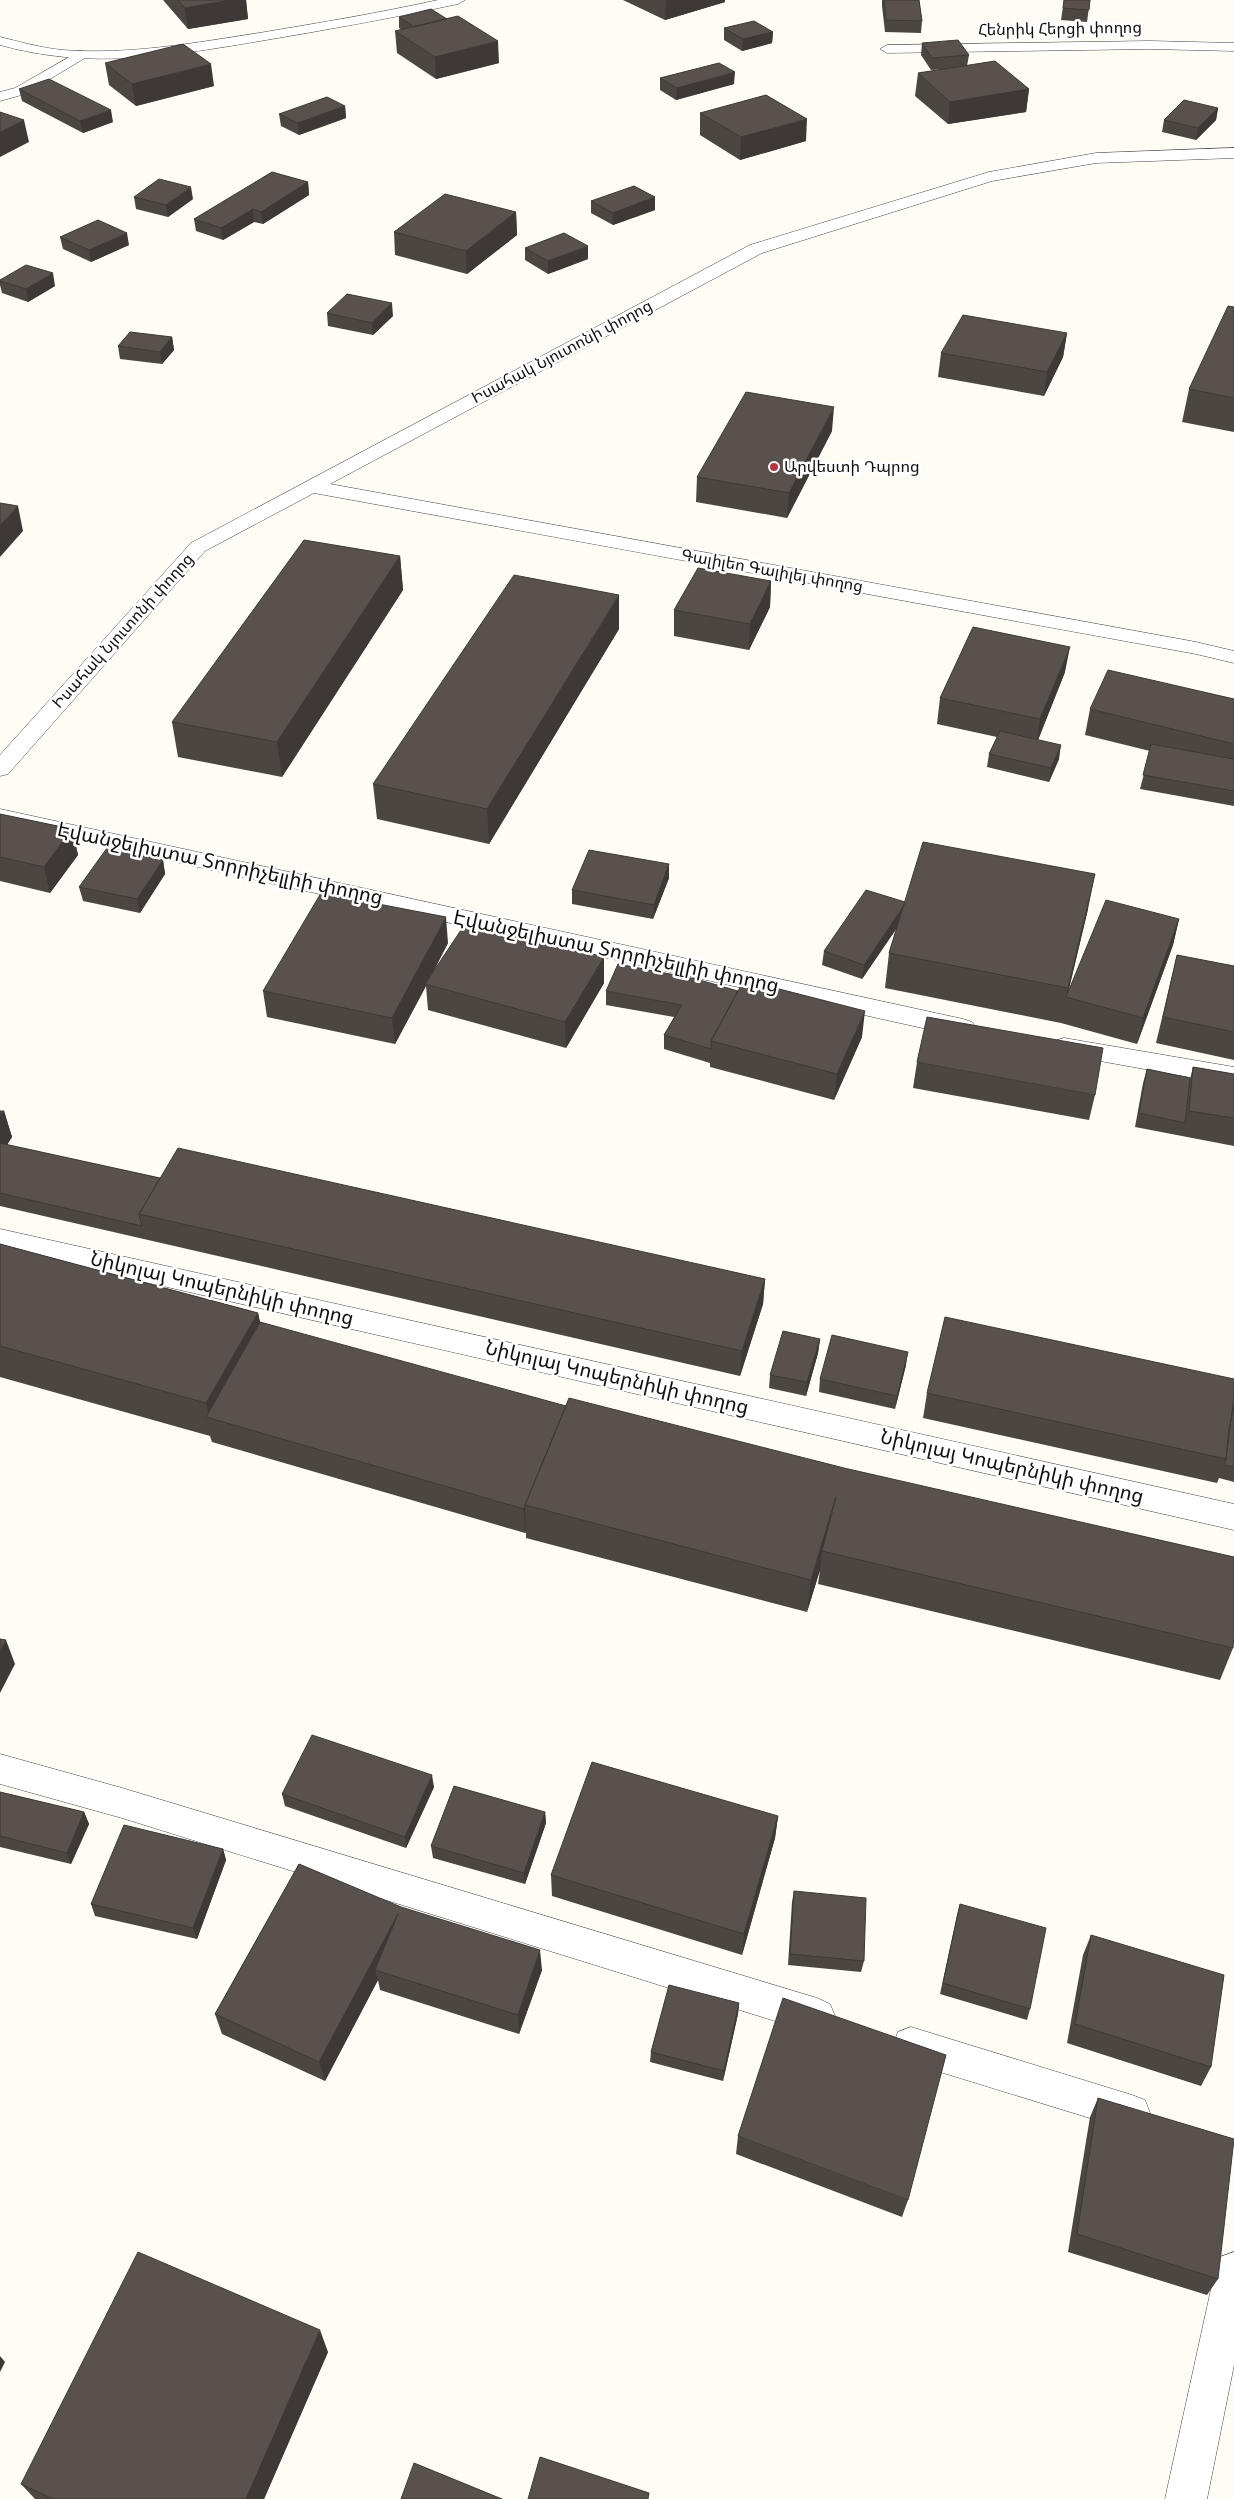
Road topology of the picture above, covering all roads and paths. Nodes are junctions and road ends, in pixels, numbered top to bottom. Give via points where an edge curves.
1 (458, 0) edge
2 (0, 40) edge
3 (1234, 47) edge
4 (887, 49) dead end
5 (80, 55) junction
6 (0, 97) edge
7 (1234, 153) edge
8 (310, 486) junction
9 (1234, 658) edge
10 (0, 769) edge
11 (0, 816) edge
12 (982, 1032) edge
13 (1040, 1043) edge
14 (1234, 1076) edge
15 (0, 1239) edge
16 (1234, 1517) edge
17 (0, 1769) edge
18 (844, 2024) edge
19 (882, 2036) edge
20 (1158, 2121) edge
21 (1234, 2271) edge
22 (1186, 2499) edge

1 - 5 street via 370,20 191,48 135,55
2 - 5 street via 14,46
3 - 4 street, Հենրիկ Հերցի փողոց
5 - 6 street via 20,91
7 - 8 street, Իսահակ Նյուտոնի փողոց via 1096,158 989,177 756,249
8 - 9 street, Գալիլեո Գալիլեյ փողոց via 1196,648
8 - 10 street, Իսահակ Նյուտոնի փողոց via 198,547
11 - 12 street, Էվանջելիստա Տորրիչելլիի փողոց
13 - 14 street
15 - 16 street, Նիկոլայ Կոպերնիկի փողոց
17 - 18 street via 122,1803
19 - 20 street
21 - 22 street

